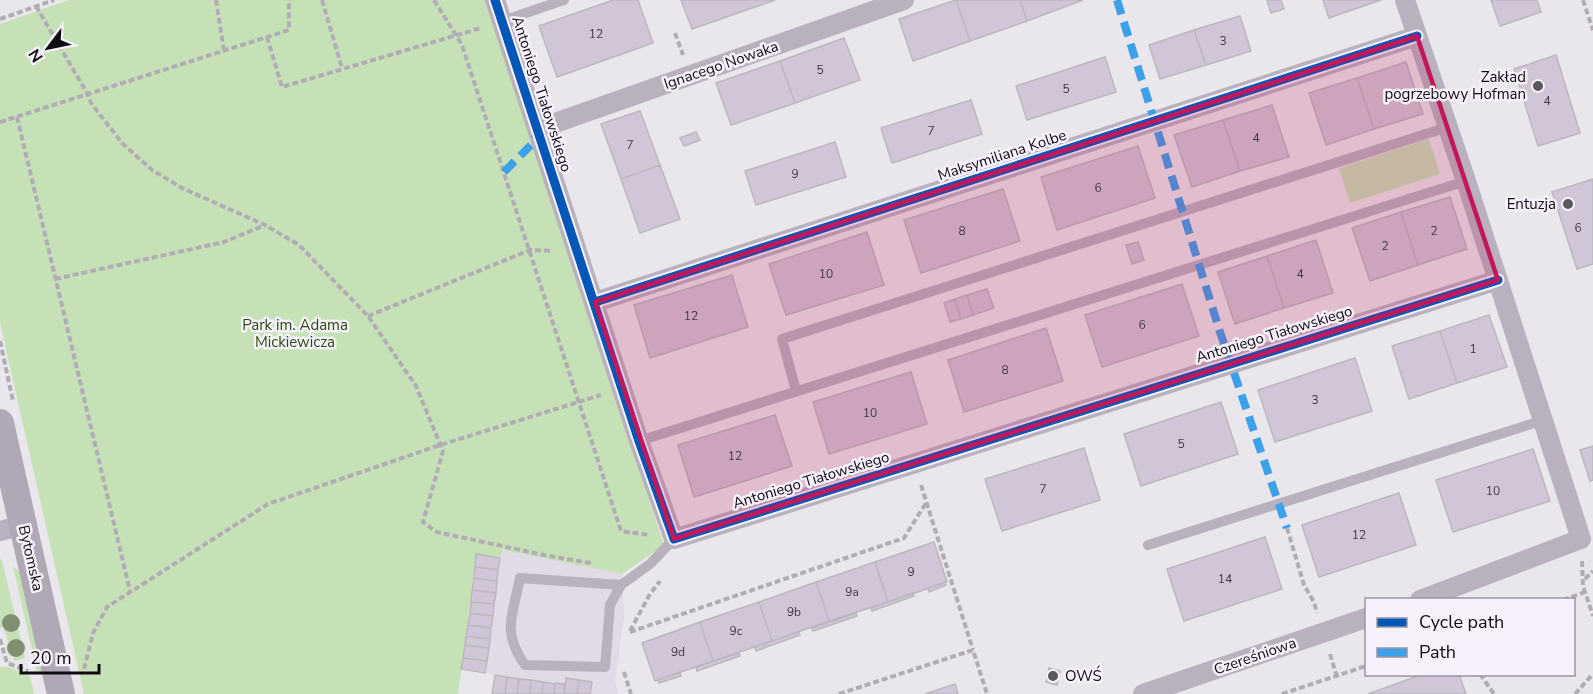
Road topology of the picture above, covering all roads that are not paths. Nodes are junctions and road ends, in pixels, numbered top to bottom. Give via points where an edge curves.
1 (495, 0) edge
2 (564, 0) edge
3 (904, 0) edge
4 (1405, 0) edge
5 (502, 21) junction
6 (1417, 36) junction
7 (1448, 127) junction
8 (538, 129) junction
9 (1466, 181) junction
10 (1498, 280) junction
11 (595, 302) junction
12 (796, 391) junction
13 (1544, 420) junction
14 (0, 423) edge
15 (639, 441) junction
16 (12, 528) edge
17 (674, 538) junction
18 (1587, 543) edge
19 (1148, 545) dead end
20 (621, 585) junction
21 (1426, 598) edge
22 (1365, 618) edge
23 (71, 686) edge
24 (1143, 694) edge

1 - 5 street, Antoniego Tiałowskiego
2 - 5 lane
3 - 8 street, Ignacego Nowaka
4 - 6 street
5 - 8 street, Antoniego Tiałowskiego
6 - 7 street
6 - 11 street, Maksymiliana Kolbe
7 - 9 street
7 - 12 lane via 782,339
8 - 11 street, Antoniego Tiałowskiego
9 - 10 street
9 - 12 lane
10 - 13 street
10 - 17 street, Antoniego Tiałowskiego
11 - 15 street, Antoniego Tiałowskiego
12 - 15 lane
13 - 18 street
13 - 19 lane
14 - 16 street, Bytomska
15 - 17 street, Antoniego Tiałowskiego
16 - 23 street, Bytomska
17 - 20 lane via 650,564
18 - 21 street
20 - 20 lane via 520,578 509,632 525,665 605,667 610,605
22 - 24 street, Czereśniowa

